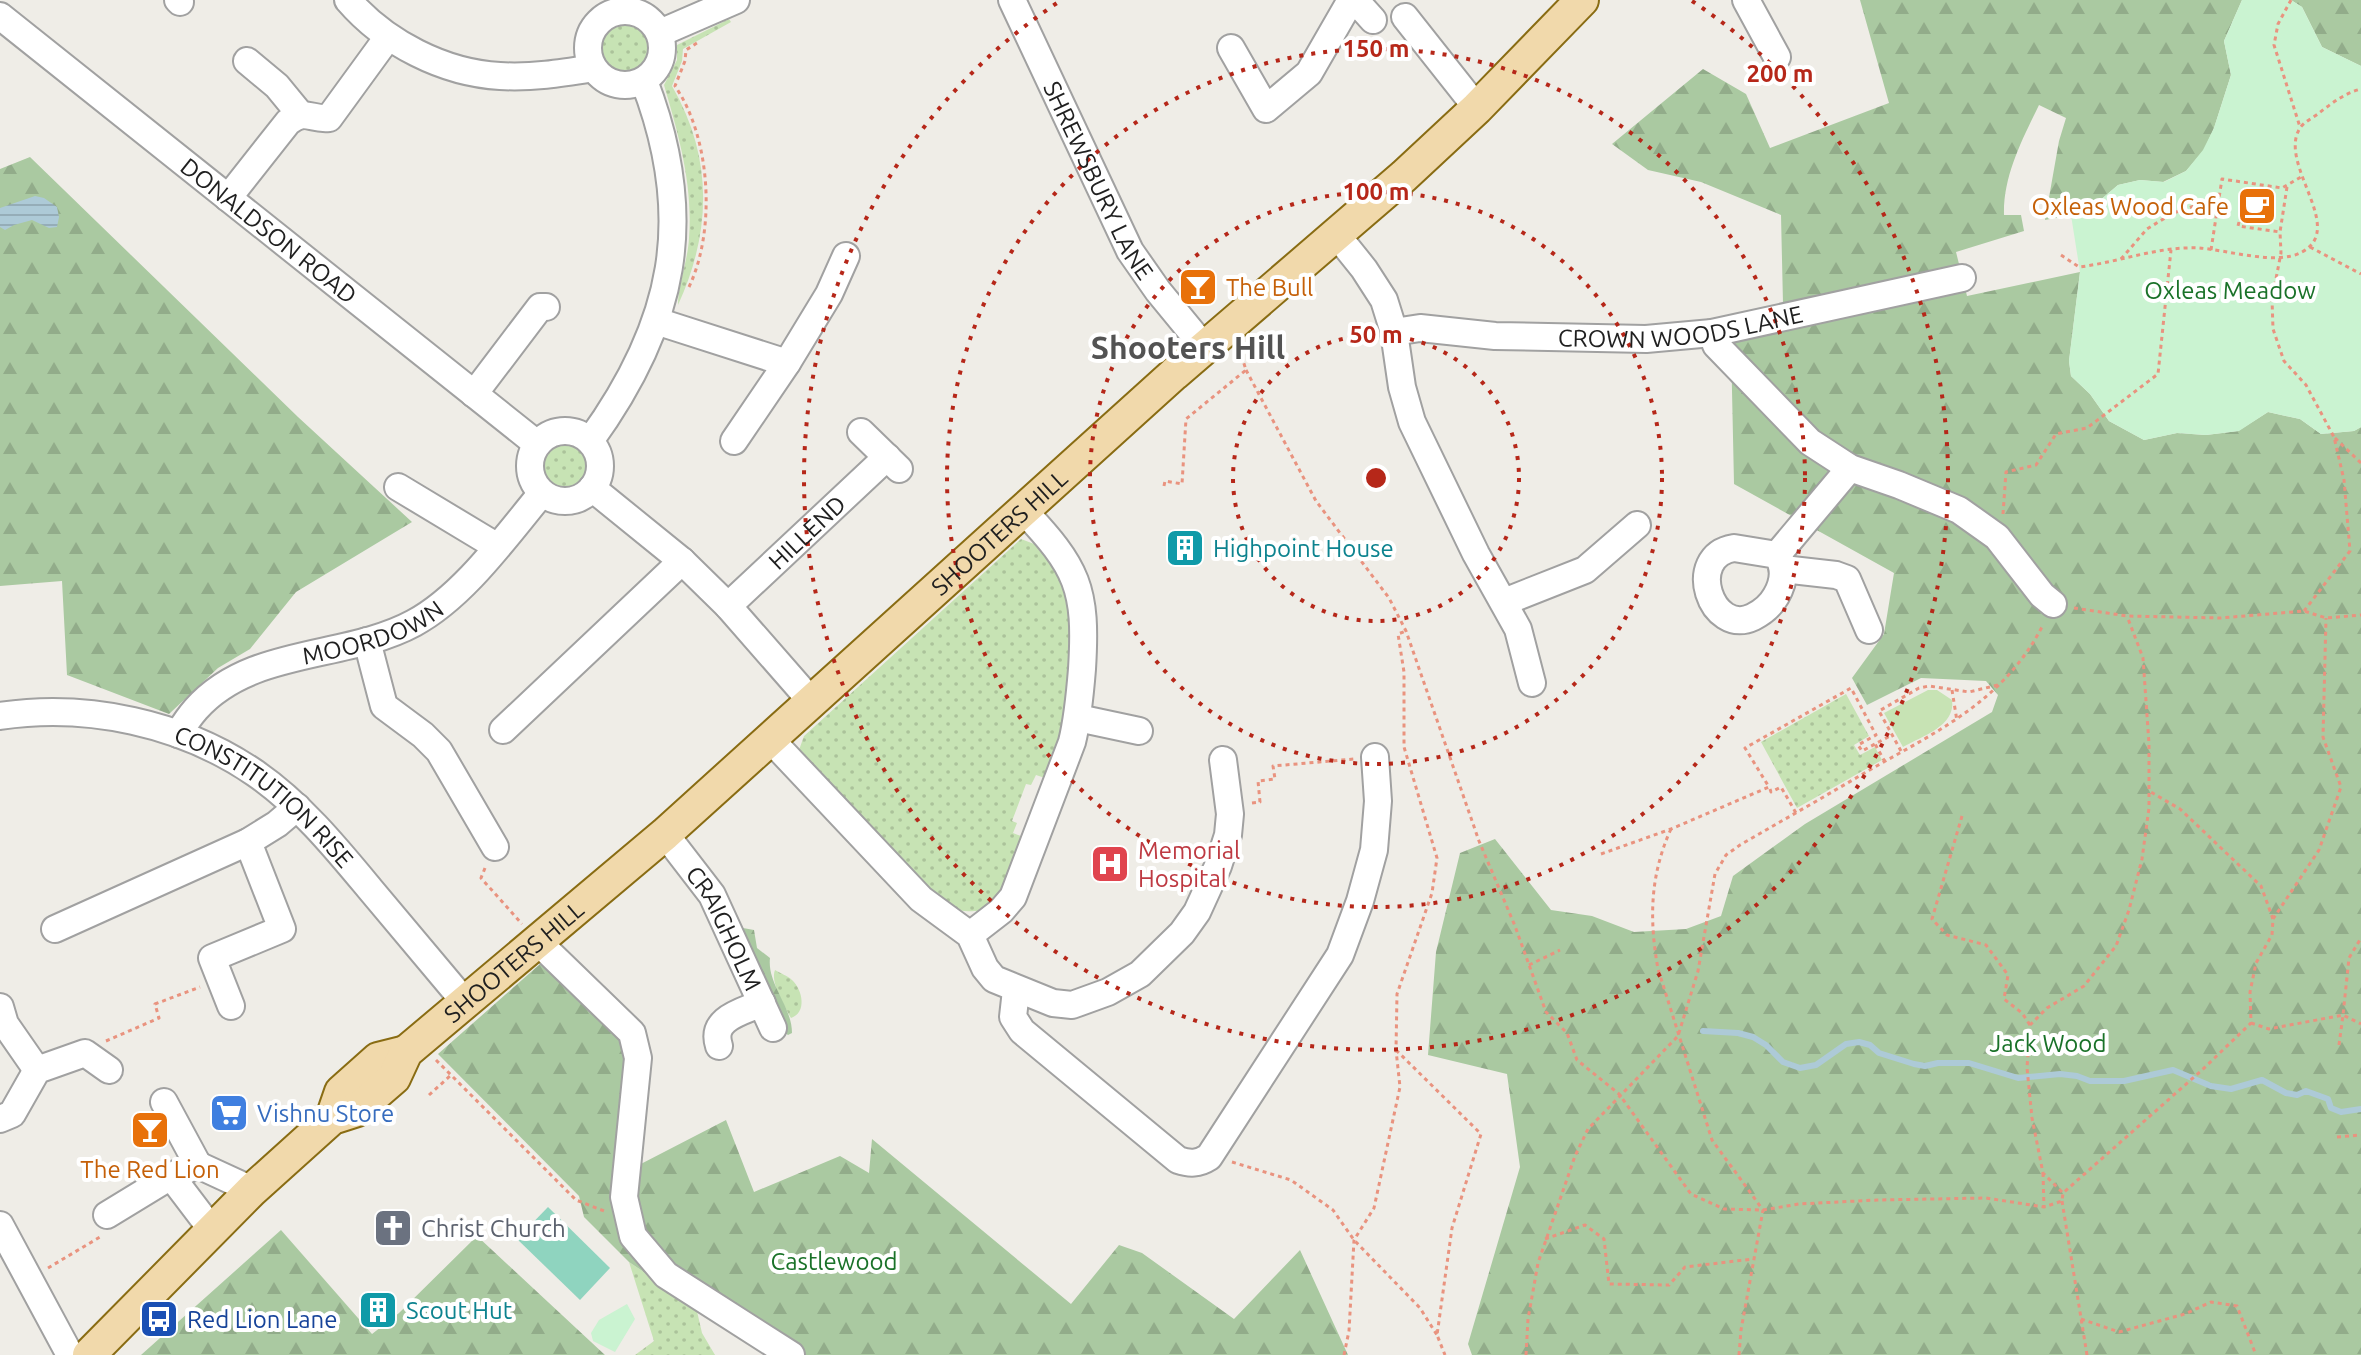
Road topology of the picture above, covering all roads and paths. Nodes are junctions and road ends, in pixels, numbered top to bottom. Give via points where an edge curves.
1 (348, 0) edge
2 (736, 0) edge
3 (1012, 0) edge
4 (1353, 0) edge
5 (1582, 0) edge
6 (1746, 0) edge
7 (2291, 0) edge
8 (602, 8) edge
9 (0, 16) edge
10 (1405, 17) dead end
11 (1373, 20) dead end
12 (660, 33) junction
13 (388, 37) junction
14 (699, 42) dead end
15 (1231, 48) dead end
16 (1777, 57) dead end
17 (247, 61) dead end
18 (593, 68) junction
19 (644, 81) junction
20 (2361, 89) edge
21 (1477, 108) junction
22 (300, 114) junction
23 (2300, 127) junction
24 (2301, 177) junction
25 (2287, 187) junction
26 (228, 198) junction
27 (2219, 198) junction
28 (2239, 222) dead end
29 (2280, 232) junction
30 (1336, 234) junction
31 (2310, 247) junction
32 (2171, 248) junction
33 (2211, 250) junction
34 (2061, 255) dead end
35 (846, 256) dead end
36 (2280, 258) junction
37 (2118, 261) junction
38 (2361, 274) edge
39 (1962, 278) dead end
40 (688, 289) dead end
41 (546, 307) dead end
42 (656, 321) junction
43 (1394, 332) junction
44 (1712, 333) junction
45 (1220, 346) junction
46 (787, 363) junction
47 (1246, 370) junction
48 (474, 394) junction
49 (861, 432) dead end
50 (2334, 437) junction
51 (590, 441) junction
52 (734, 441) dead end
53 (537, 444) junction
54 (2361, 463) edge
55 (1850, 468) junction
56 (1164, 486) dead end
57 (398, 487) dead end
58 (592, 488) junction
59 (542, 493) junction
60 (1022, 509) junction
61 (1637, 525) dead end
62 (1997, 537) junction
63 (496, 546) junction
64 (682, 561) junction
65 (1504, 602) junction
66 (2053, 604) junction
67 (728, 606) junction
68 (2304, 611) junction
69 (2361, 615) edge
70 (2127, 616) junction
71 (2326, 618) junction
72 (1869, 630) dead end
73 (1406, 631) junction
74 (367, 641) junction
75 (1532, 683) dead end
76 (2002, 684) junction
77 (1952, 690) junction
78 (812, 702) junction
79 (0, 716) edge
80 (1078, 718) junction
81 (1957, 721) junction
82 (503, 730) dead end
83 (1139, 731) dead end
84 (178, 734) junction
85 (1892, 735) junction
86 (771, 740) junction
87 (1875, 744) junction
88 (1902, 752) junction
89 (1375, 757) joint
90 (1223, 760) dead end
91 (1885, 762) junction
92 (1769, 787) junction
93 (2149, 791) junction
94 (1228, 805) junction
95 (297, 807) junction
96 (1796, 813) junction
97 (1962, 816) dead end
98 (1671, 829) junction
99 (665, 834) junction
100 (248, 842) junction
101 (495, 847) joint
102 (1601, 854) dead end
103 (2273, 919) junction
104 (55, 929) dead end
105 (529, 932) junction
106 (970, 935) junction
107 (2361, 938) edge
108 (1560, 950) dead end
109 (212, 958) junction
110 (1529, 965) junction
111 (1016, 990) junction
112 (464, 1001) junction
113 (762, 1003) junction
114 (231, 1006) dead end
115 (2343, 1015) junction
116 (2, 1019) edge
117 (2251, 1023) junction
118 (2361, 1024) edge
119 (2030, 1025) junction
120 (773, 1028) dead end
121 (1678, 1036) junction
122 (108, 1040) dead end
123 (2339, 1045) dead end
124 (719, 1046) dead end
125 (1396, 1050) junction
126 (420, 1054) junction
127 (37, 1070) junction
128 (109, 1070) dead end
129 (450, 1075) junction
130 (1619, 1094) junction
131 (429, 1095) dead end
132 (164, 1102) dead end
133 (0, 1119) edge
134 (2361, 1135) edge
135 (2337, 1137) dead end
136 (1209, 1157) junction
137 (198, 1165) junction
138 (2043, 1173) junction
139 (171, 1176) junction
140 (252, 1190) junction
141 (2063, 1193) junction
142 (576, 1200) dead end
143 (2062, 1201) junction
144 (2044, 1207) junction
145 (1763, 1210) junction
146 (107, 1215) joint
147 (0, 1225) edge
148 (212, 1230) junction
149 (1545, 1239) junction
150 (1354, 1240) junction
151 (1754, 1258) junction
152 (29, 1280) junction
153 (2081, 1319) junction
154 (1437, 1335) junction
155 (70, 1355) edge
156 (89, 1355) edge
157 (791, 1355) edge
158 (1344, 1355) edge
159 (1445, 1355) edge
160 (1526, 1355) edge
161 (1739, 1355) edge
162 (2087, 1355) edge
163 (2256, 1355) edge

1 - 13 street
2 - 12 street
3 - 45 street, SHREWSBURY LANE via 1130,251 1158,291
4 - 11 street
4 - 15 street via 1309,73 1266,109
5 - 21 main road, SHOOTERS HILL
6 - 16 street
7 - 23 path via 2274,45
8 - 12 street via 647,17
8 - 18 street via 588,45
9 - 26 street, DONALDSON ROAD
10 - 21 street
12 - 19 street via 662,55
13 - 18 street via 460,69 499,76
13 - 22 street via 329,118
14 - 40 path via 686,50 675,86 698,135 705,197 703,241
17 - 22 street
18 - 19 street via 611,83
19 - 42 street via 664,139 673,191 668,278
20 - 23 path via 2340,97
21 - 30 main road, SHOOTERS HILL
22 - 26 street
23 - 24 path via 2295,143
24 - 25 path
24 - 31 path via 2318,229
25 - 27 path via 2222,179
25 - 29 path
26 - 48 street, DONALDSON ROAD
27 - 33 path
27 - 37 path via 2173,213 2147,229
28 - 29 path via 2238,226
29 - 36 path
30 - 43 street via 1384,300
30 - 45 main road, SHOOTERS HILL
31 - 36 path
31 - 38 path
32 - 33 path
32 - 37 path
32 - 62 path via 2158,374 2087,428 2056,434 2036,465 2006,472
33 - 36 path
34 - 37 path via 2079,267
35 - 46 street
36 - 50 path via 2273,329 2284,361 2306,385
39 - 44 street, CROWN WOODS LANE
41 - 48 street via 540,307
42 - 46 street
42 - 51 street via 617,403
43 - 44 street, CROWN WOODS LANE via 1420,328 1495,336 1646,339
43 - 65 street via 1412,422
44 - 55 street via 1716,345 1801,434
45 - 47 path via 1240,350
45 - 60 main road, SHOOTERS HILL
46 - 52 street
47 - 56 path via 1186,419 1182,484 1165,481
47 - 73 path via 1316,501 1389,598
48 - 53 street, DONALDSON ROAD
49 - 67 street, HILLEND via 893,463
50 - 54 path
50 - 68 path via 2350,551
51 - 53 street via 569,431 546,436
51 - 58 street via 600,469
53 - 59 street via 530,470
55 - 62 street via 1959,510
55 - 72 street via 1780,562 1847,579
57 - 63 street
58 - 59 street via 563,501
58 - 64 street
59 - 63 street, MOORDOWN
60 - 78 main road, SHOOTERS HILL
60 - 80 street via 1067,561 1079,587 1085,625
61 - 65 street via 1585,570
62 - 66 street
63 - 74 street, MOORDOWN via 444,603 414,624
64 - 67 street
64 - 82 street
65 - 75 street via 1518,629
66 - 70 path
66 - 76 path via 2021,662
67 - 78 street
68 - 70 path via 2220,618
68 - 71 path
69 - 71 path
70 - 93 path via 2143,658
71 - 103 path via 2323,737 2341,787 2319,850
73 - 110 path via 1479,841
73 - 125 path via 1398,634 1404,747 1437,858 1432,893 1397,994
74 - 84 street, MOORDOWN via 251,672 196,708
74 - 101 street via 384,706 439,751
76 - 77 path via 1969,692
76 - 81 path
77 - 81 path
77 - 85 path via 1919,688 1879,711
78 - 86 main road, SHOOTERS HILL
79 - 84 street, CONSTITUTION RISE via 75,713 130,720
80 - 83 street
80 - 106 street via 1025,902 1001,911
81 - 88 path
84 - 95 street, CONSTITUTION RISE via 255,773
85 - 87 path
85 - 88 path
86 - 99 main road, SHOOTERS HILL
86 - 106 street via 921,899
87 - 91 path
87 - 92 path via 1862,751 1858,745 1876,735 1851,688 1745,748
88 - 91 path
89 - 94 path via 1273,766 1275,779 1258,781 1260,802
89 - 136 street via 1374,850 1340,955
90 - 94 street
91 - 96 path
92 - 96 path via 1771,792 1781,787
92 - 98 path
93 - 103 path via 2180,809 2261,886
93 - 119 path via 2142,859 2116,946 2084,986
94 - 111 street via 1228,835 1208,889 1182,933 1157,959 1116,988 1072,1005
95 - 100 street
95 - 112 street, CONSTITUTION RISE
96 - 121 path via 1719,863 1698,971
97 - 119 path via 1932,919 1947,935 1986,945 2008,975 2004,999
98 - 102 path
98 - 121 path via 1659,855 1652,913 1658,969
99 - 105 main road, SHOOTERS HILL
99 - 113 street, CRAIGHOLM via 712,895
100 - 104 street
100 - 109 street via 282,929
101 - 105 path via 481,878
103 - 117 path via 2272,935 2256,963
105 - 112 main road, SHOOTERS HILL
105 - 157 street via 632,1033 638,1058 624,1197 633,1236 666,1275
106 - 111 street via 994,979
107 - 115 path via 2349,958
108 - 110 path
109 - 114 street
109 - 122 path via 202,987 155,1004 159,1018
110 - 130 path via 1546,1012 1567,1033 1577,1060
111 - 136 street via 1013,1017 1022,1031 1178,1160 1200,1162
112 - 126 main road, SHOOTERS HILL
113 - 120 street, CRAIGHOLM
113 - 124 street via 721,1024
115 - 117 path via 2269,1029
115 - 118 path
115 - 123 path
116 - 127 street
117 - 141 path
119 - 138 path via 2029,1091
121 - 130 path
121 - 145 path via 1712,1140
125 - 150 path via 1400,1087 1374,1208
125 - 154 path via 1481,1134 1452,1228
126 - 129 path
126 - 140 main road, SHOOTERS HILL via 357,1110 332,1118
127 - 128 street via 85,1053
127 - 133 street via 12,1114
129 - 131 path
129 - 142 path
130 - 145 path via 1691,1194 1724,1209
130 - 149 path via 1588,1129
132 - 137 street
134 - 135 path
136 - 150 path via 1291,1180 1333,1210
137 - 139 street
137 - 140 street
138 - 141 path
138 - 144 path
139 - 146 street
139 - 148 street
140 - 148 main road, SHOOTERS HILL
141 - 143 path
143 - 144 path
143 - 153 path
144 - 145 path via 1986,1198 1799,1204
145 - 151 path
146 - 152 path via 115,1228
147 - 152 street
148 - 156 main road, SHOOTERS HILL
149 - 151 path via 1585,1225 1604,1239 1609,1284 1669,1285 1685,1267
149 - 160 path
150 - 154 path via 1420,1308
150 - 158 path
151 - 161 path
152 - 155 street
153 - 162 path
153 - 163 path via 2119,1332 2211,1302 2237,1306
154 - 159 path

